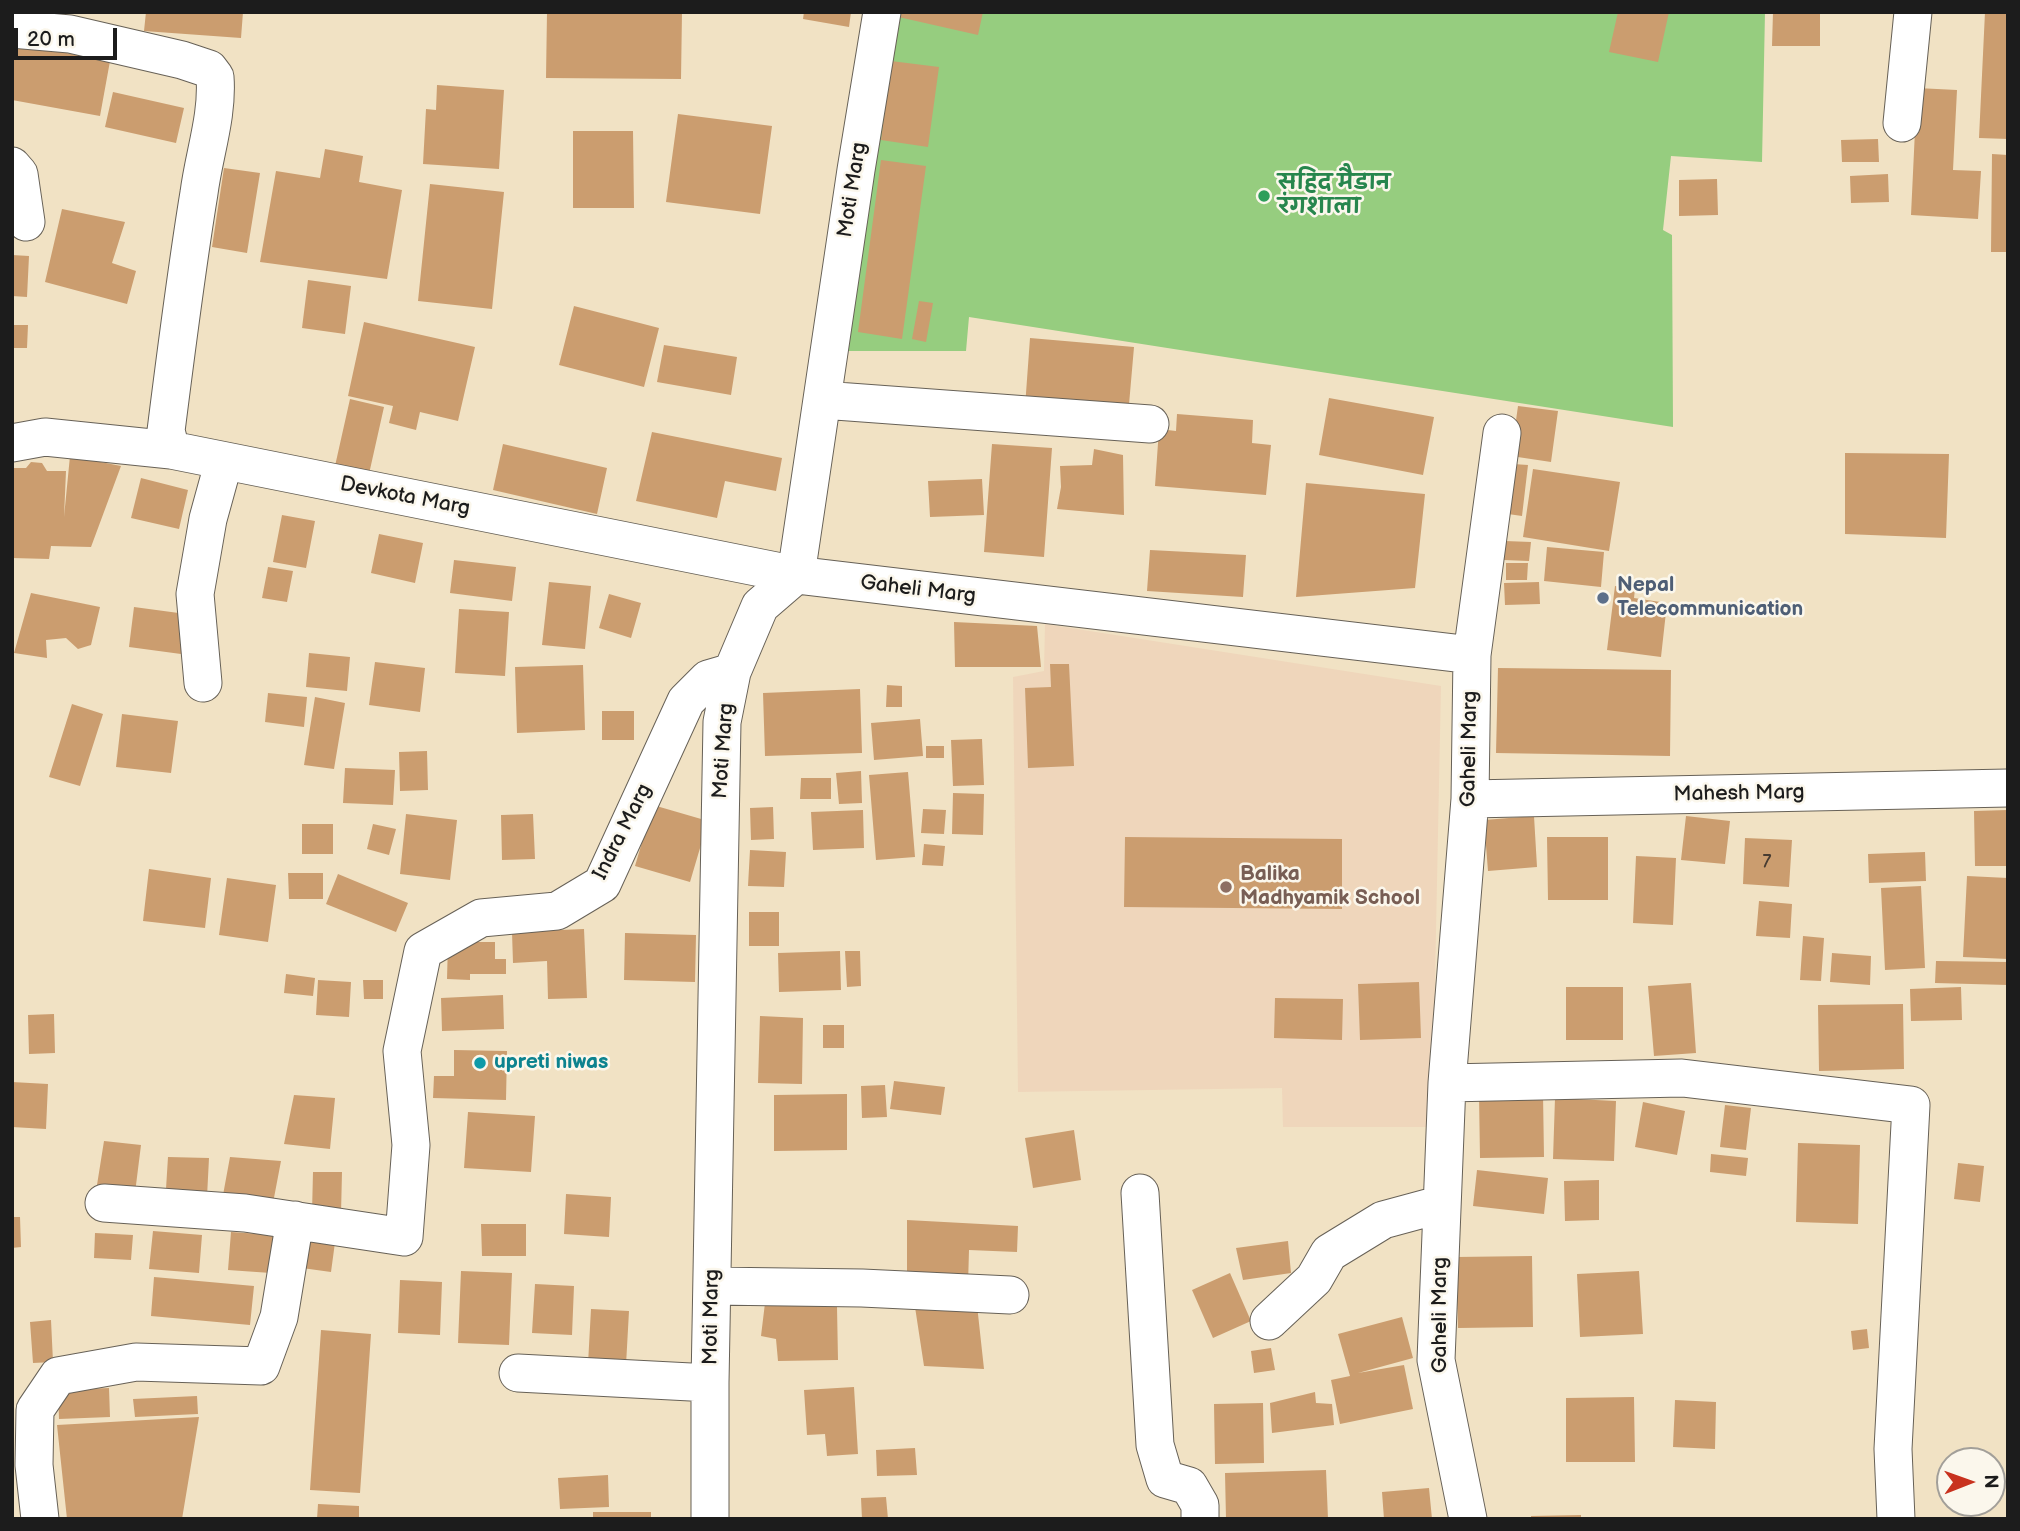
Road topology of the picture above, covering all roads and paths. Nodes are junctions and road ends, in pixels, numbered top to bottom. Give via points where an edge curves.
1 (882, 12) edge
2 (1913, 12) edge
3 (71, 23) edge
4 (12, 29) edge
5 (1902, 124) dead end
6 (12, 166) edge
7 (26, 222) dead end
8 (822, 400) junction
9 (1150, 425) dead end
10 (1502, 433) dead end
11 (12, 443) edge
12 (171, 450) junction
13 (223, 461) junction
14 (796, 575) junction
15 (1472, 655) junction
16 (732, 672) junction
17 (203, 683) dead end
18 (2008, 788) edge
19 (1470, 799) junction
20 (1447, 1083) junction
21 (1139, 1193) dead end
22 (104, 1203) dead end
23 (1442, 1204) junction
24 (295, 1220) junction
25 (712, 1286) junction
26 (1010, 1295) dead end
27 (1269, 1321) dead end
28 (518, 1373) dead end
29 (710, 1383) junction
30 (40, 1519) edge
31 (710, 1519) edge
32 (1200, 1519) edge
33 (1468, 1519) edge
34 (1896, 1519) edge

1 - 8 street, Moti Marg
2 - 5 street
3 - 4 street
3 - 12 street via 209,69 215,77 213,122 182,300 166,431
6 - 7 street via 19,174
8 - 9 street
8 - 14 street, Moti Marg
10 - 15 street
11 - 12 street, Devkota Marg via 45,437
12 - 13 street, Devkota Marg
13 - 14 street, Devkota Marg
13 - 17 street via 195,594
14 - 15 street, Gaheli Marg
14 - 16 street, Moti Marg via 760,606
15 - 19 street, Gaheli Marg
16 - 24 street, Indra Marg via 708,679 686,701 602,884 557,911 481,918 423,951 402,1051 411,1145 404,1237
16 - 25 street, Moti Marg via 722,722
18 - 19 street, Mahesh Marg
19 - 20 street, Gaheli Marg
20 - 23 street, Gaheli Marg
20 - 34 street via 1682,1078 1911,1105 1893,1449
21 - 32 street via 1155,1445 1165,1479 1189,1486 1200,1505
22 - 24 street
23 - 27 street via 1383,1220 1329,1253 1314,1279
23 - 33 street, Gaheli Marg via 1436,1360
24 - 30 street via 279,1317 261,1366 136,1362 58,1376 35,1410 34,1465
25 - 26 street
25 - 29 street, Moti Marg
28 - 29 street
29 - 31 street, Moti Marg

